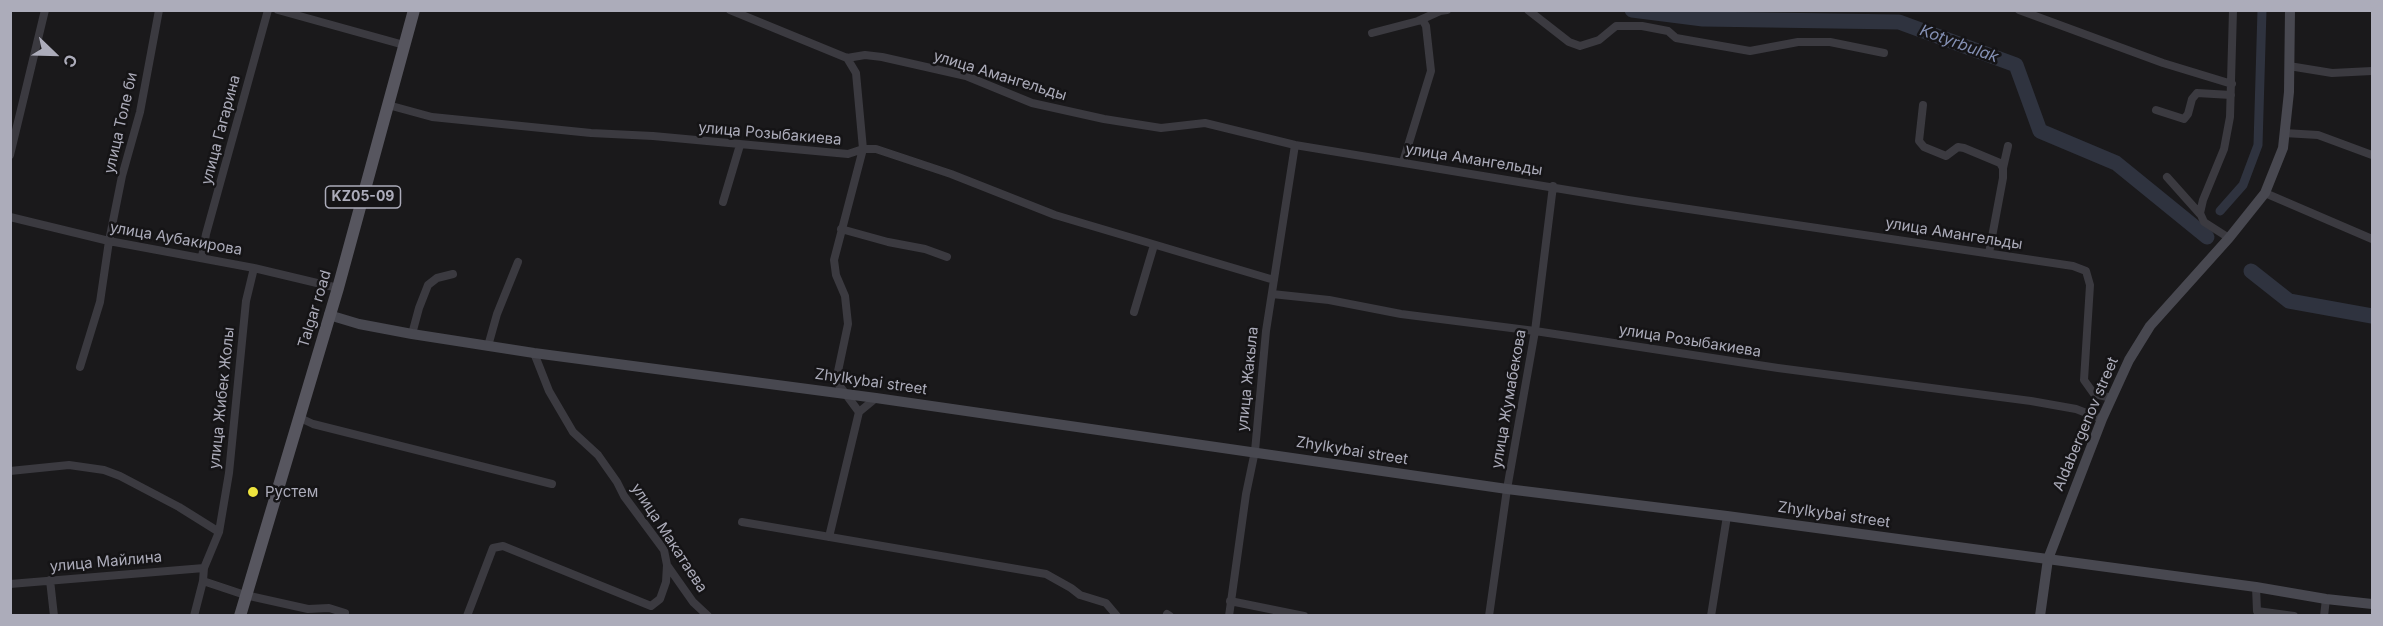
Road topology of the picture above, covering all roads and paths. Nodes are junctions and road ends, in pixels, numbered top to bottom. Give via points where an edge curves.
1 (45, 10) edge
2 (159, 10) edge
3 (268, 10) edge
4 (279, 10) edge
5 (414, 10) edge
6 (730, 10) edge
7 (1447, 10) edge
8 (1528, 10) edge
9 (2019, 10) edge
10 (2233, 10) edge
11 (2290, 10) edge
12 (1422, 19) junction
13 (1372, 33) dead end
14 (404, 45) junction
15 (1884, 53) dead end
16 (847, 58) junction
17 (2289, 66) junction
18 (2373, 71) edge
19 (2232, 84) junction
20 (2231, 95) junction
21 (388, 105) junction
22 (1923, 105) dead end
23 (2156, 110) dead end
24 (2284, 133) junction
25 (740, 144) junction
26 (1295, 145) junction
27 (2008, 146) dead end
28 (863, 149) junction
29 (10, 155) edge
30 (2373, 155) edge
31 (1403, 162) junction
32 (2003, 168) junction
33 (2167, 177) dead end
34 (1553, 186) junction
35 (2265, 193) junction
36 (723, 202) dead end
37 (2200, 214) junction
38 (10, 217) edge
39 (841, 229) junction
40 (2229, 238) junction
41 (2373, 239) edge
42 (109, 241) junction
43 (1154, 245) junction
44 (1989, 253) junction
45 (202, 257) junction
46 (947, 257) dead end
47 (518, 262) dead end
48 (254, 268) junction
49 (453, 274) dead end
50 (1274, 280) junction
51 (338, 288) junction
52 (1272, 294) junction
53 (1134, 312) dead end
54 (329, 315) junction
55 (1534, 331) junction
56 (412, 334) junction
57 (488, 346) junction
58 (534, 353) junction
59 (80, 368) dead end
60 (845, 394) junction
61 (876, 398) junction
62 (2112, 398) junction
63 (859, 412) junction
64 (298, 417) junction
65 (2102, 419) junction
66 (1255, 451) junction
67 (10, 471) edge
68 (552, 484) dead end
69 (1507, 489) junction
70 (1727, 516) junction
71 (742, 522) dead end
72 (219, 532) junction
73 (829, 537) junction
74 (2048, 559) junction
75 (667, 565) junction
76 (204, 568) junction
77 (50, 580) junction
78 (203, 581) junction
79 (10, 584) edge
80 (2256, 587) junction
81 (245, 595) junction
82 (2326, 600) junction
83 (1230, 601) junction
84 (2373, 604) edge
85 (345, 614) dead end
86 (54, 615) edge
87 (194, 615) edge
88 (240, 615) edge
89 (467, 615) edge
90 (708, 615) edge
91 (1117, 615) edge
92 (1229, 615) edge
93 (1304, 615) edge
94 (1489, 615) edge
95 (1711, 615) edge
96 (2040, 615) edge
97 (2294, 615) edge
98 (2324, 615) edge

1 - 29 street
2 - 42 street, улица Толе би via 140,112
3 - 45 street, улица Гагарина
4 - 14 street
5 - 14 main road, Talgar road / KZ05-09
6 - 16 street, улица Амангельды
7 - 12 street
8 - 15 street via 1580,46 1599,40 1616,26 1642,26 1668,31 1676,38 1750,51 1798,42 1830,42
9 - 19 street
10 - 19 street
11 - 17 street, Aldabergenov street
12 - 13 street
12 - 31 street via 1431,71
14 - 21 main road, Talgar road / KZ05-09
16 - 26 street, улица Амангельды via 882,57 966,76 1032,103 1104,119 1161,128 1205,123
16 - 28 street via 856,73
17 - 18 street via 2332,73
17 - 24 street, Aldabergenov street
19 - 20 street
20 - 23 street via 2197,93 2184,119
20 - 37 street via 2224,149
21 - 25 street, улица Розыбакиева via 432,117
21 - 51 main road, Talgar road / KZ05-09
22 - 32 street via 1919,141 1924,147 1946,156 1958,147 1964,148 2000,163
24 - 30 street via 2318,135
24 - 35 street, Aldabergenov street via 2283,148
25 - 28 street, улица Розыбакиева via 848,154
25 - 36 street
26 - 31 street, улица Амангельды
26 - 50 street, улица Жакыла
27 - 32 street
28 - 39 street
28 - 43 street, улица Розыбакиева via 876,148 899,155 1055,215
31 - 34 street, улица Амангельды
32 - 44 street
33 - 37 street
34 - 44 street, улица Амангельды
34 - 55 street, улица Жумабекова
35 - 40 street, Aldabergenov street
35 - 41 street
37 - 40 street via 2204,222
38 - 42 street, улица Аубакирова
39 - 46 street
39 - 60 street via 834,260 845,296 848,324 837,376
40 - 62 street, Aldabergenov street via 2150,326
42 - 45 street, улица Аубакирова
42 - 59 street, улица Толе би via 100,302
43 - 50 street, улица Розыбакиева
43 - 53 street
44 - 62 street, улица Амангельды via 2086,271 2090,285 2084,380 2094,394
45 - 48 street, улица Аубакирова
47 - 57 street
48 - 51 street, улица Аубакирова
48 - 72 street, улица Жибек Жолы via 246,301 229,473
49 - 56 street via 428,285
50 - 52 street, улица Жакыла
51 - 54 main road, Talgar road / KZ05-09
52 - 55 street, улица Розыбакиева
52 - 66 street, улица Жакыла
54 - 56 street, Zhylkybai street
54 - 64 main road, Talgar road / KZ05-09
55 - 65 street, улица Розыбакиева via 2031,401 2076,409
55 - 69 street, улица Жумабекова
56 - 57 street, Zhylkybai street
57 - 58 street, Zhylkybai street
58 - 60 street, Zhylkybai street
58 - 75 street, улица Макатаева via 549,391 573,432 598,455 664,550
60 - 61 street, Zhylkybai street
60 - 63 street
61 - 63 street
61 - 66 street, Zhylkybai street
62 - 65 street, Aldabergenov street
63 - 73 street
64 - 68 street
64 - 81 main road, Talgar road / KZ05-09
65 - 74 street, Aldabergenov street
66 - 69 street, Zhylkybai street
66 - 83 street, улица Жакыла
67 - 72 street via 69,465 104,470
69 - 70 street, Zhylkybai street
69 - 94 street, улица Жумабекова
70 - 74 street, Zhylkybai street
70 - 95 street
71 - 73 street
72 - 76 street, улица Жибек Жолы
73 - 91 street via 1046,574 1080,596 1106,603
74 - 80 street, Zhylkybai street
74 - 96 street, Aldabergenov street
75 - 89 street via 660,599 651,606 503,546 493,548
75 - 90 street, улица Макатаева via 693,602
76 - 77 street, улица Майлина
76 - 78 street, улица Жибек Жолы
77 - 79 street, улица Майлина
77 - 86 street
78 - 81 street
78 - 87 street, улица Жибек Жолы
80 - 82 street, Zhylkybai street
80 - 97 street via 2257,611
81 - 85 street via 308,609 330,608
81 - 88 main road, Talgar road / KZ05-09
82 - 84 street, Zhylkybai street
82 - 98 street
83 - 92 street, улица Жакыла
83 - 93 street

